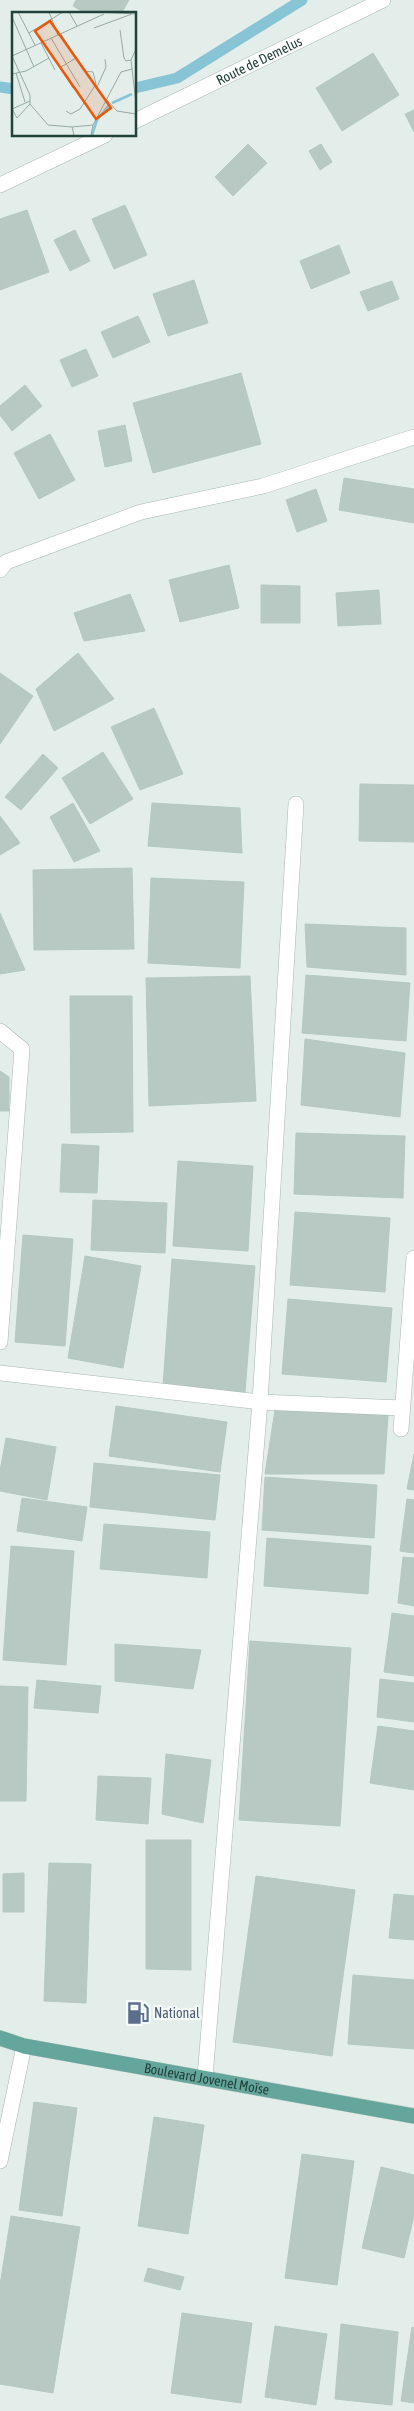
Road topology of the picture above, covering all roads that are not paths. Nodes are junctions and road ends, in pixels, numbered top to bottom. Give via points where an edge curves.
1 (383, 0) edge
2 (136, 121) edge
3 (103, 136) edge
4 (0, 185) edge
5 (414, 437) edge
6 (2, 566) edge
7 (296, 804) dead end
8 (0, 1031) edge
9 (414, 1258) edge
10 (0, 1342) edge
11 (0, 1373) edge
12 (260, 1402) junction
13 (402, 1408) junction
14 (401, 1429) dead end
15 (0, 2038) edge
16 (24, 2046) junction
17 (205, 2077) junction
18 (414, 2116) edge
19 (0, 2161) edge

1 - 2 street, Route de Demelus
3 - 4 street
5 - 6 street via 263,486 141,512
7 - 12 street
8 - 10 street via 22,1049
9 - 13 street
11 - 12 street
12 - 13 street
12 - 17 street
13 - 14 street
15 - 16 main road, Boulevard Jovenel Moïse
16 - 17 main road, Boulevard Jovenel Moïse
16 - 19 street
17 - 18 main road, Boulevard Jovenel Moïse

